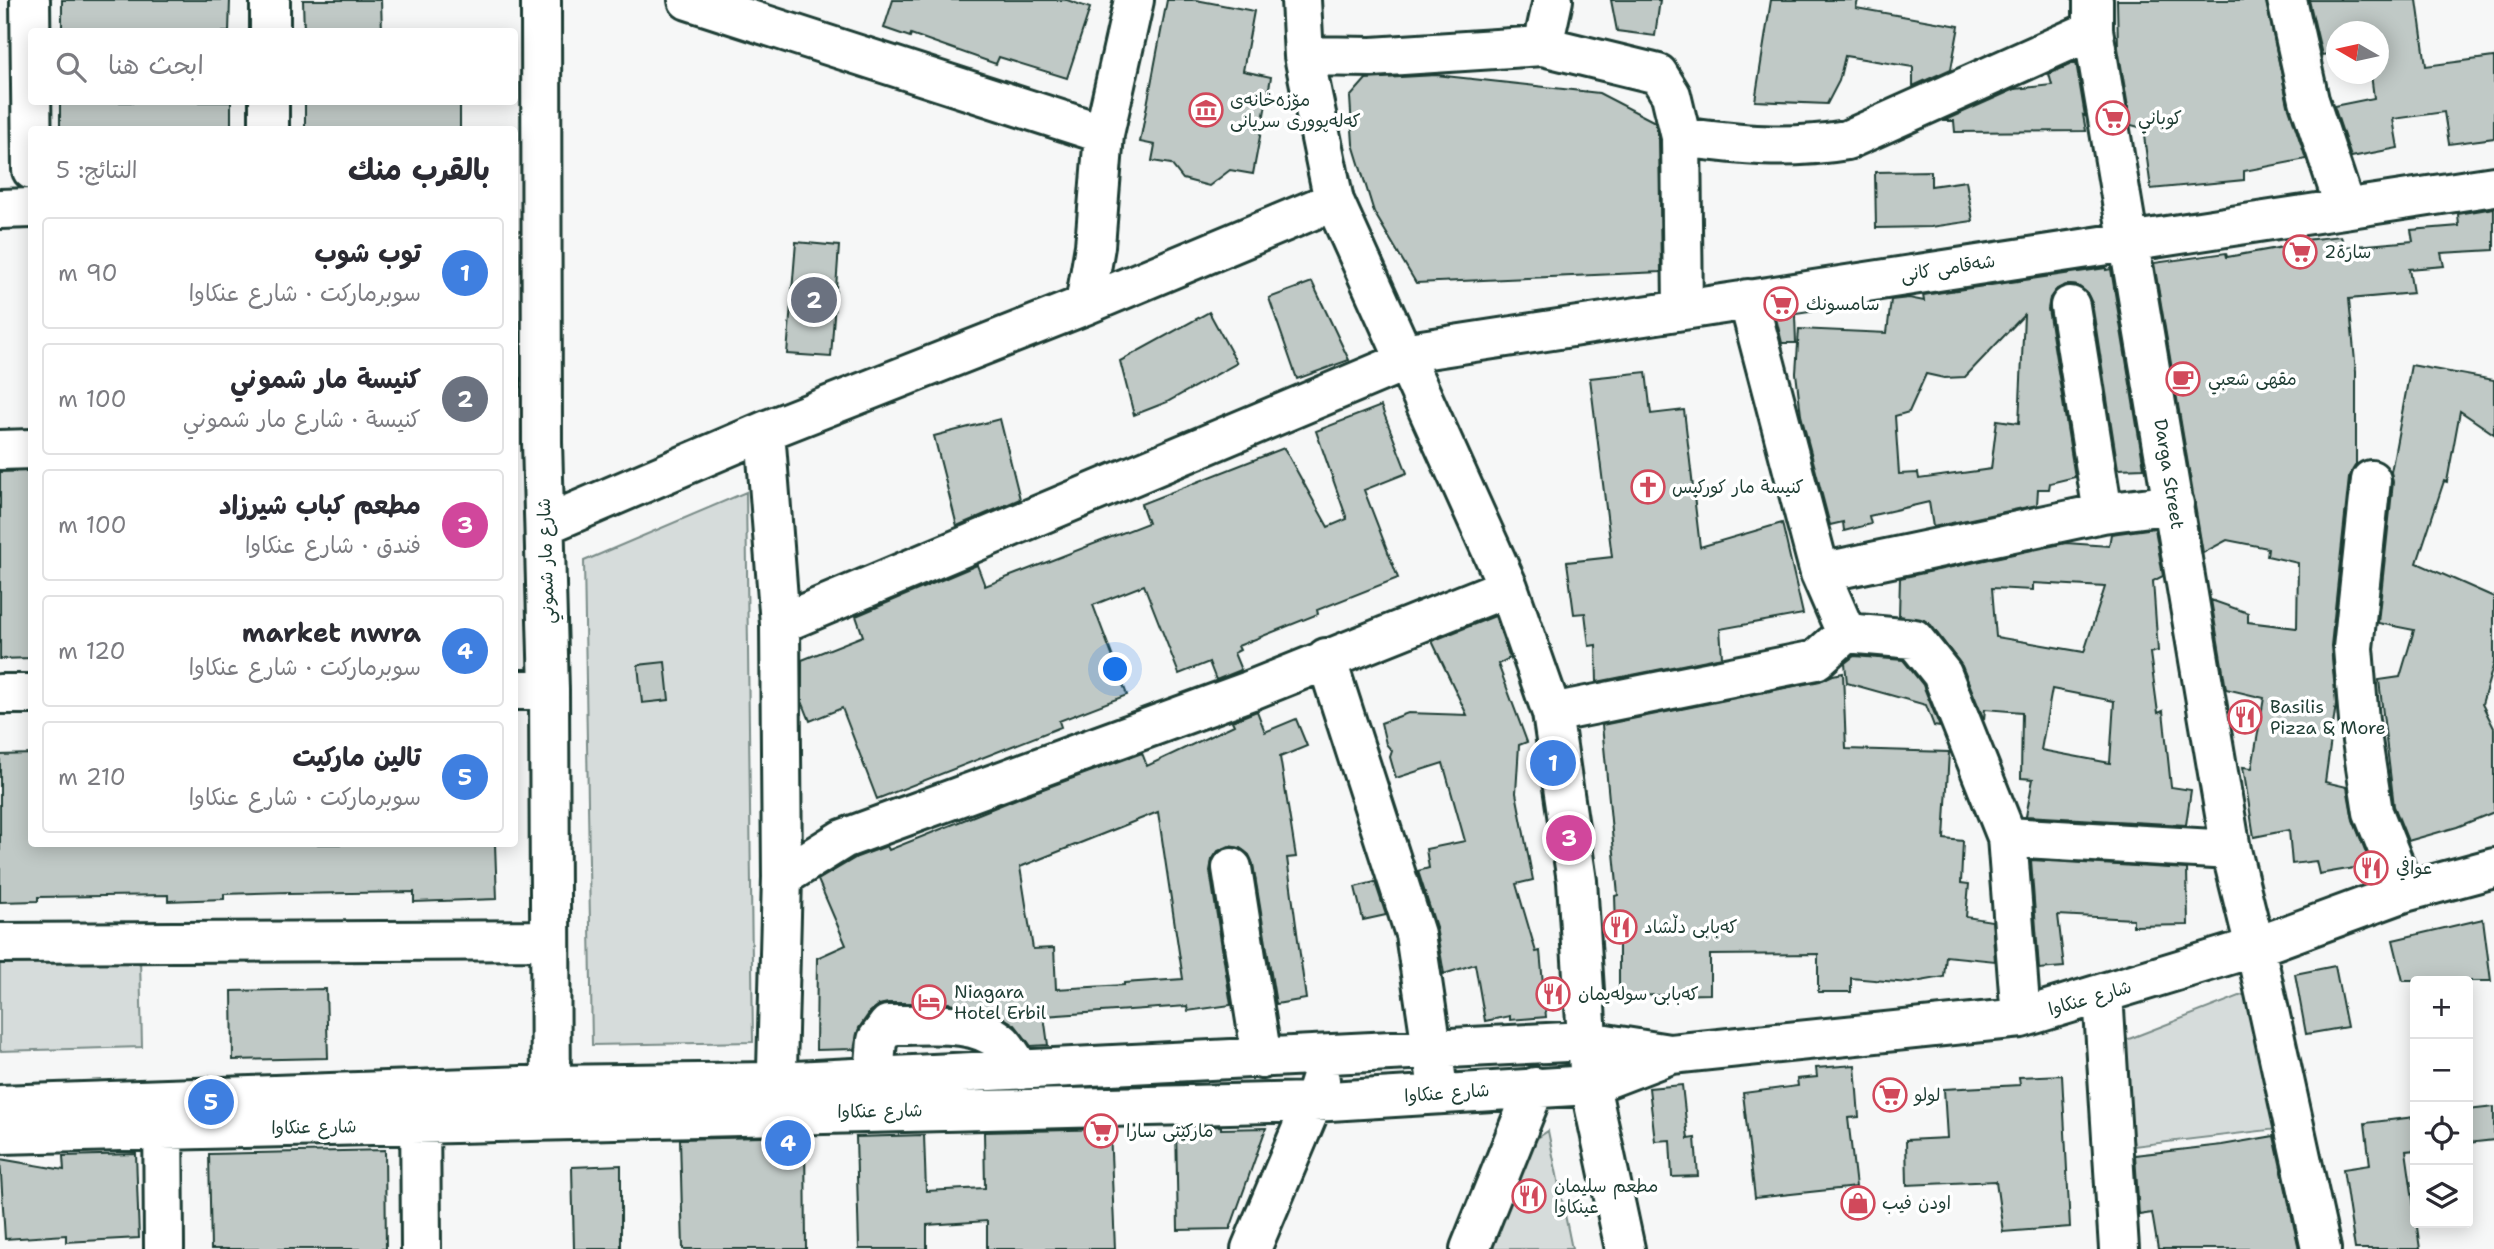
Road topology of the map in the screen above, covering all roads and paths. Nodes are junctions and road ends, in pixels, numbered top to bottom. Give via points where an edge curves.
1 (30, 0) edge
2 (270, 0) edge
3 (541, 0) edge
4 (688, 0) edge
5 (1134, 0) edge
6 (1301, 0) edge
7 (1553, 0) edge
8 (2287, 0) edge
9 (2093, 15) edge
10 (30, 28) edge
11 (270, 28) edge
12 (1542, 46) junction
13 (1304, 56) junction
14 (31, 105) edge
15 (269, 105) edge
16 (31, 126) edge
17 (269, 126) edge
18 (1104, 134) junction
19 (1681, 137) junction
20 (2494, 186) edge
21 (1334, 201) junction
22 (28, 208) edge
23 (2345, 208) junction
24 (0, 209) edge
25 (2130, 241) junction
26 (1748, 299) junction
27 (1085, 304) junction
28 (2070, 306) dead end
29 (1683, 309) junction
30 (1404, 357) junction
31 (765, 431) junction
32 (528, 442) edge
33 (28, 449) edge
34 (0, 450) edge
35 (2371, 480) dead end
36 (2174, 504) junction
37 (2103, 513) junction
38 (545, 525) junction
39 (1820, 573) junction
40 (1508, 587) junction
41 (780, 624) junction
42 (1846, 634) junction
43 (1326, 658) junction
44 (532, 690) edge
45 (0, 694) edge
46 (28, 694) edge
47 (1552, 713) junction
48 (2007, 837) junction
49 (2231, 850) junction
50 (1231, 868) dead end
51 (2494, 869) edge
52 (782, 877) junction
53 (2405, 892) junction
54 (549, 940) junction
55 (0, 943) edge
56 (2255, 947) junction
57 (2104, 994) junction
58 (2021, 1018) junction
59 (1587, 1041) junction
60 (1432, 1049) junction
61 (1327, 1054) junction
62 (1671, 1054) junction
63 (1262, 1059) junction
64 (1021, 1070) junction
65 (874, 1077) junction
66 (1590, 1085) junction
67 (1535, 1087) junction
68 (1439, 1093) junction
69 (776, 1098) junction
70 (1313, 1102) junction
71 (551, 1103) junction
72 (0, 1105) edge
73 (420, 1108) junction
74 (163, 1114) junction
75 (0, 1134) edge
76 (164, 1249) edge
77 (421, 1249) edge
78 (1251, 1249) edge
79 (1469, 1249) edge
80 (1625, 1249) edge
81 (2119, 1249) edge
82 (2321, 1249) edge

1 - 10 street
2 - 11 street
3 - 32 street, شارع مار شموني
4 - 18 street
5 - 18 street
6 - 13 street
7 - 12 street
8 - 23 street via 2309,100
9 - 19 street via 1847,140 1806,147
9 - 25 street, Darga Street
12 - 13 street via 1372,57
12 - 19 street via 1658,74 1671,94
13 - 21 street
14 - 16 street
15 - 17 street
18 - 27 street
19 - 29 street
20 - 23 street, شەقامی کانی
21 - 27 street
21 - 30 street
22 - 24 street
23 - 25 street, شەقامی کانی
25 - 26 street, شەقامی کانی
25 - 36 street, Darga Street
26 - 29 street, شەقامی کانی
26 - 39 street
27 - 31 street
28 - 37 street
29 - 30 street, شەقامی کانی
30 - 40 street
30 - 41 street, شەقامی کانی
31 - 38 street
31 - 41 street
32 - 38 street, شارع مار شموني
33 - 34 street
35 - 53 street via 2353,648 2373,812
36 - 37 street
36 - 49 street, Darga Street
37 - 39 street
38 - 44 street, شارع مار شموني
39 - 42 street
40 - 43 street
40 - 47 street
41 - 52 street
42 - 47 street via 1816,660
42 - 48 street via 1914,639 1942,674
43 - 52 street via 1248,691 843,839
43 - 60 street via 1415,934
44 - 54 street, شارع مار شموني
45 - 46 street
47 - 59 street via 1577,881
48 - 49 street
48 - 58 street
49 - 56 street, Darga Street
50 - 63 street
51 - 53 street, شارع عنكاوا
52 - 69 street
53 - 56 street, شارع عنكاوا
54 - 55 street
54 - 71 street, شارع مار شموني
56 - 57 street, شارع عنكاوا
56 - 82 street, Darga Street
57 - 58 street, شارع عنكاوا
57 - 81 street
58 - 62 street, شارع عنكاوا
59 - 60 street, شارع عنكاوا
59 - 62 street, شارع عنكاوا
59 - 66 street
60 - 61 street, شارع عنكاوا
60 - 68 street
61 - 63 street, شارع عنكاوا
61 - 70 street
62 - 66 street, شارع عنكاوا
63 - 64 street, شارع عنكاوا
64 - 65 street, شارع عنكاوا
64 - 65 street via 1001,1042 981,1032 962,1026 888,1025 877,1040
65 - 69 street, شارع عنكاوا
66 - 67 street, شارع عنكاوا
66 - 80 street
67 - 68 street, شارع عنكاوا
67 - 79 street
68 - 70 street, شارع عنكاوا
69 - 70 street, شارع عنكاوا
69 - 71 street, شارع عنكاوا
70 - 78 street
71 - 73 street, شارع عنكاوا
72 - 74 street, شارع عنكاوا
73 - 74 street, شارع عنكاوا
73 - 77 street
74 - 75 street, شارع عنكاوا
74 - 76 street

